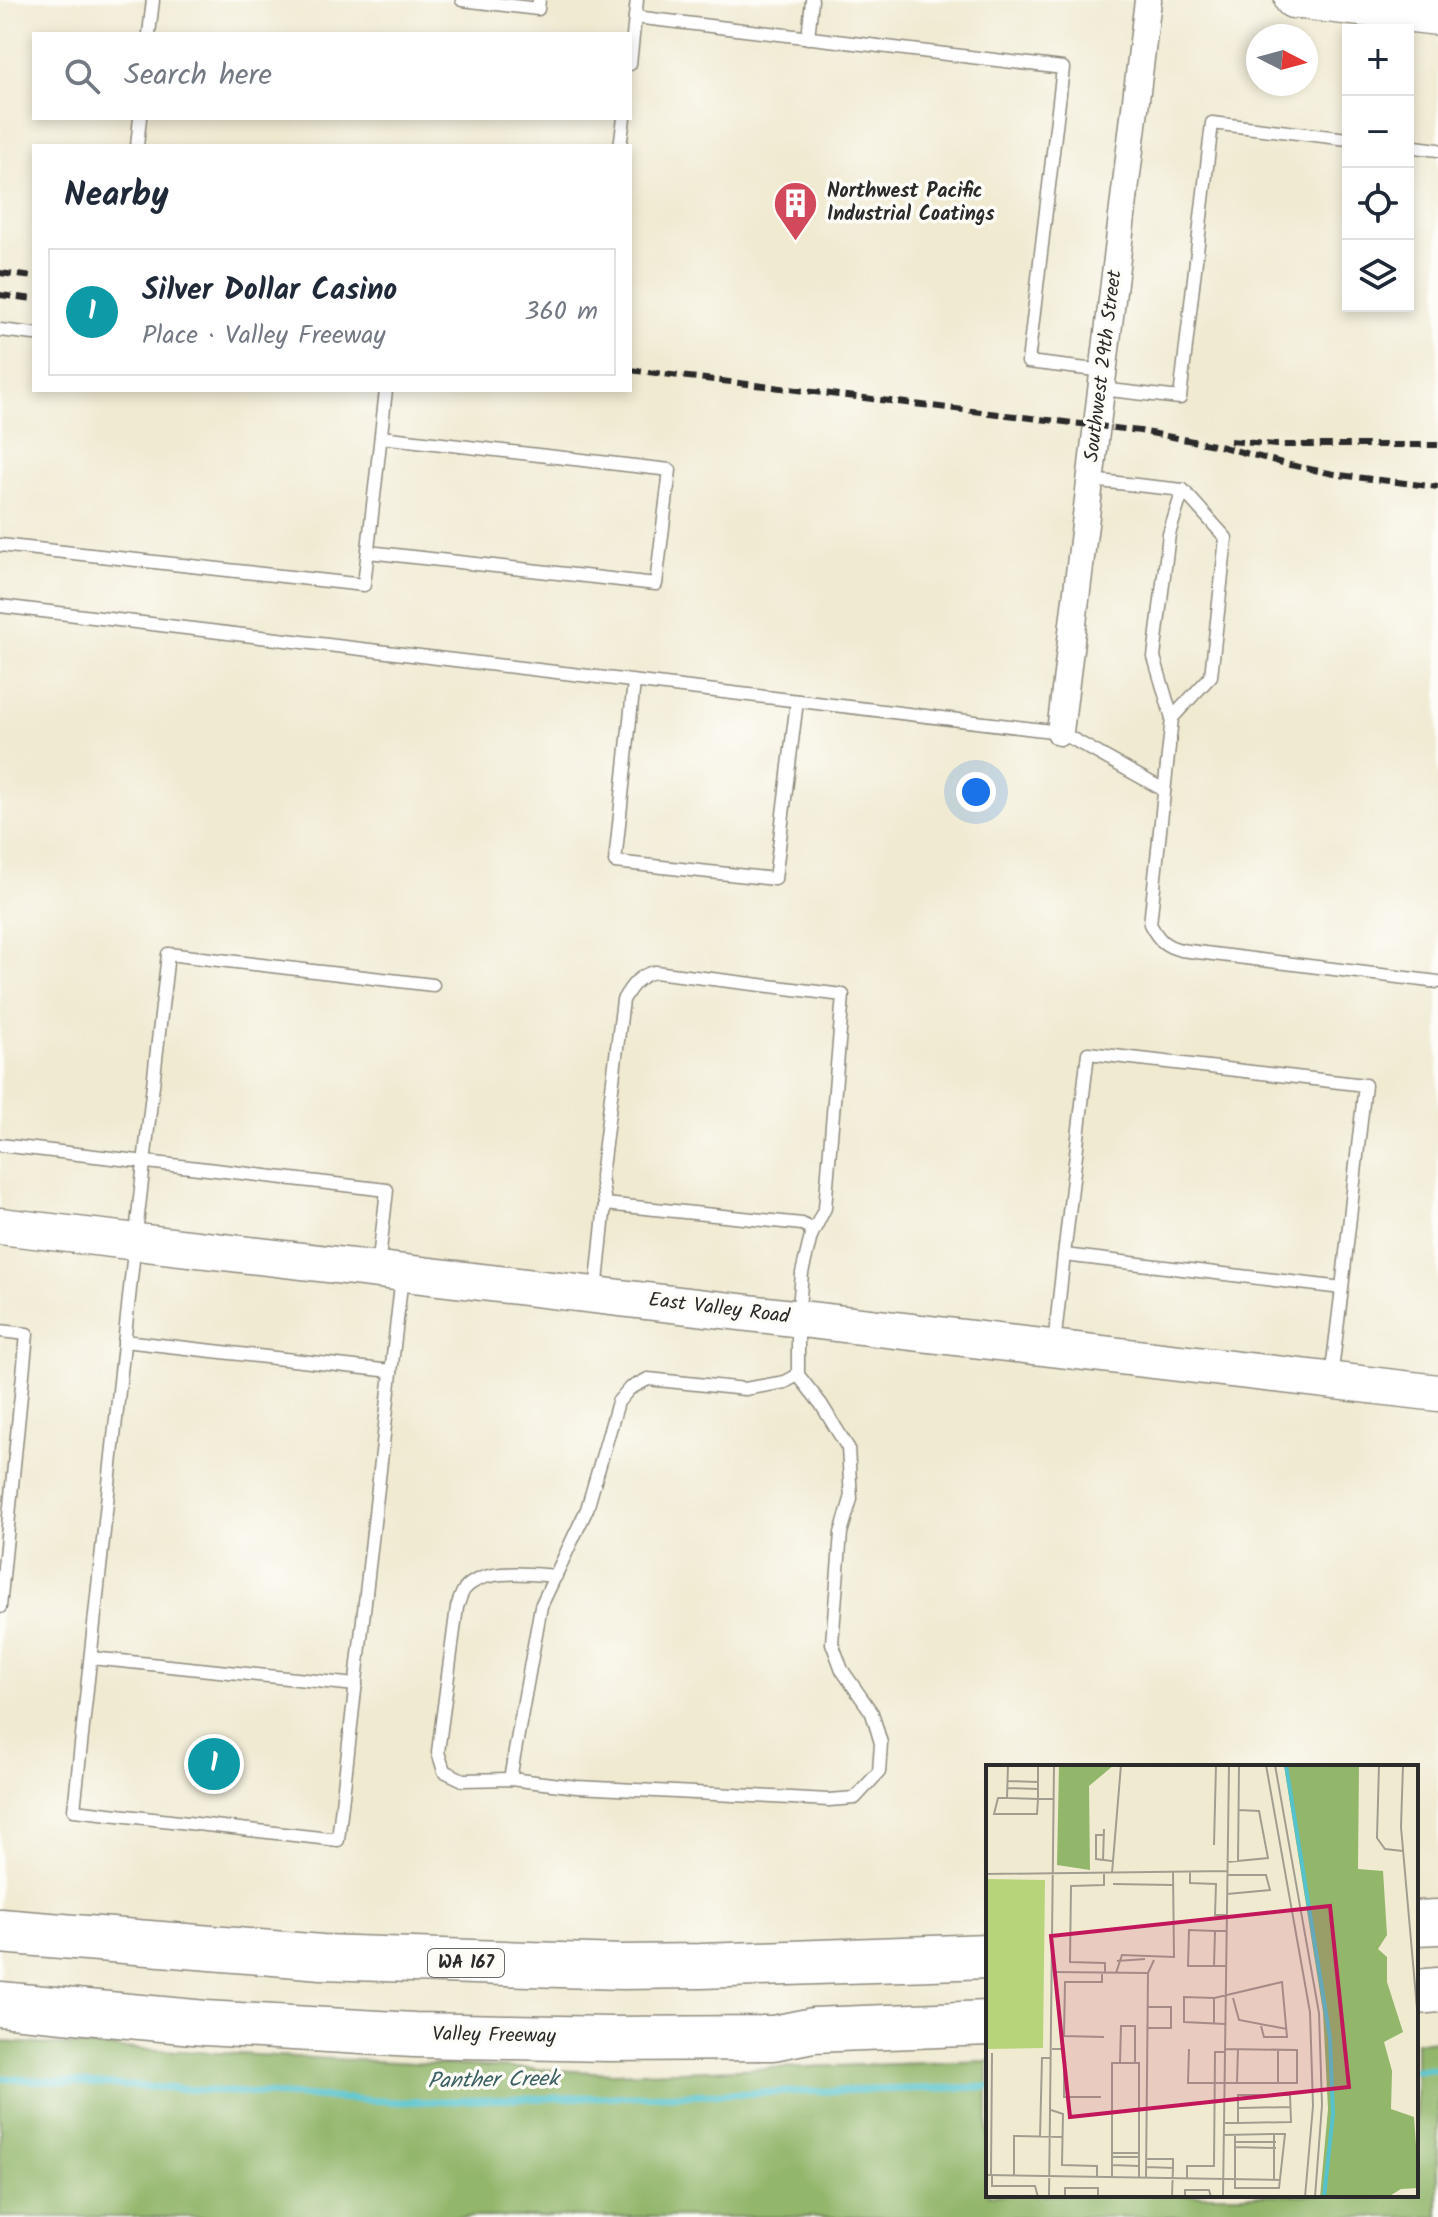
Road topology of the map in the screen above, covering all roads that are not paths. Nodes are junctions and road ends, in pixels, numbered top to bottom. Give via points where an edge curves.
1 (153, 0) edge
2 (462, 0) edge
3 (539, 0) edge
4 (637, 0) edge
5 (812, 0) edge
6 (1148, 0) edge
7 (1293, 0) edge
8 (635, 17) junction
9 (1438, 17) edge
10 (149, 32) edge
11 (808, 38) junction
12 (632, 45) edge
13 (140, 120) edge
14 (624, 120) edge
15 (1342, 138) edge
16 (137, 144) edge
17 (620, 144) edge
18 (1414, 147) edge
19 (1438, 150) edge
20 (0, 330) edge
21 (32, 334) edge
22 (1102, 380) junction
23 (386, 392) edge
24 (381, 437) junction
25 (1090, 480) junction
26 (1183, 490) junction
27 (0, 545) edge
28 (368, 552) junction
29 (0, 606) edge
30 (634, 682) junction
31 (797, 701) junction
32 (1172, 718) junction
33 (1060, 732) junction
34 (1164, 790) junction
35 (1438, 982) edge
36 (433, 985) dead end
37 (0, 1145) edge
38 (144, 1162) junction
39 (605, 1204) junction
40 (0, 1226) edge
41 (811, 1236) junction
42 (135, 1242) junction
43 (1064, 1255) junction
44 (390, 1271) junction
45 (1342, 1288) junction
46 (595, 1295) junction
47 (798, 1319) junction
48 (0, 1331) edge
49 (124, 1341) junction
50 (1053, 1348) junction
51 (391, 1371) junction
52 (798, 1375) junction
53 (1331, 1380) junction
54 (1438, 1393) edge
55 (556, 1576) junction
56 (0, 1607) edge
57 (91, 1658) junction
58 (356, 1685) junction
59 (510, 1779) junction
60 (1438, 1922) edge
61 (1418, 1923) edge
62 (0, 1931) edge
63 (986, 1956) edge
64 (0, 1986) edge
65 (1438, 1990) edge
66 (1418, 1992) edge
67 (0, 2004) edge
68 (986, 2023) edge
69 (813, 2030) junction

1 - 10 lane
2 - 3 lane via 538,9
4 - 8 lane
5 - 11 lane
6 - 22 street, Southwest 29th Street
7 - 9 street via 1381,15
8 - 11 lane
8 - 12 lane
11 - 22 lane via 1063,68 1028,362
13 - 16 lane
14 - 17 lane
15 - 22 lane via 1212,123 1180,398
18 - 19 lane
20 - 21 lane
22 - 25 street, Southwest 29th Street
23 - 24 lane
24 - 28 lane
24 - 28 lane via 670,470 656,584
25 - 26 lane
25 - 33 street, Southwest 29th Street
26 - 32 lane via 1169,534 1154,657
26 - 32 lane via 1226,538 1211,676
27 - 28 lane via 364,585
29 - 30 lane
30 - 31 lane
30 - 31 lane via 615,862 775,879
31 - 33 lane
32 - 34 lane
33 - 34 lane
34 - 35 lane via 1150,924 1166,947
36 - 38 lane via 168,954
37 - 38 lane
38 - 42 lane
38 - 44 lane via 387,1190
39 - 41 lane via 802,1224
39 - 41 lane via 601,1176 623,1000 636,981 655,972 843,995 825,1208
39 - 46 lane
40 - 42 street, East Valley Road
41 - 47 lane
42 - 44 street, East Valley Road
42 - 49 lane
43 - 45 lane
43 - 45 lane via 1088,1053 1365,1085
43 - 50 lane
44 - 46 street, East Valley Road
44 - 51 lane
45 - 53 lane
46 - 47 street, East Valley Road
47 - 50 street, East Valley Road
47 - 52 lane
48 - 56 lane via 27,1334
49 - 51 lane
49 - 57 lane
50 - 53 street, East Valley Road
51 - 58 lane
52 - 55 lane via 745,1389 648,1379 629,1389 618,1402 587,1509
52 - 59 lane via 848,1448 851,1499 841,1533 832,1643 842,1670 872,1713 881,1743 879,1772 855,1798 829,1800
53 - 54 street, East Valley Road
55 - 59 lane via 541,1606
55 - 59 lane via 511,1573 479,1579 465,1590 457,1607 438,1752 444,1771 463,1780
57 - 58 lane
57 - 58 lane via 74,1810 338,1840
60 - 61 highway
62 - 63 highway, WA 167 via 322,1957 622,1967
64 - 69 highway via 412,2017 761,2019
65 - 66 highway
67 - 69 highway, Valley Freeway via 414,2035 714,2039 773,2038
68 - 69 highway, Valley Freeway

